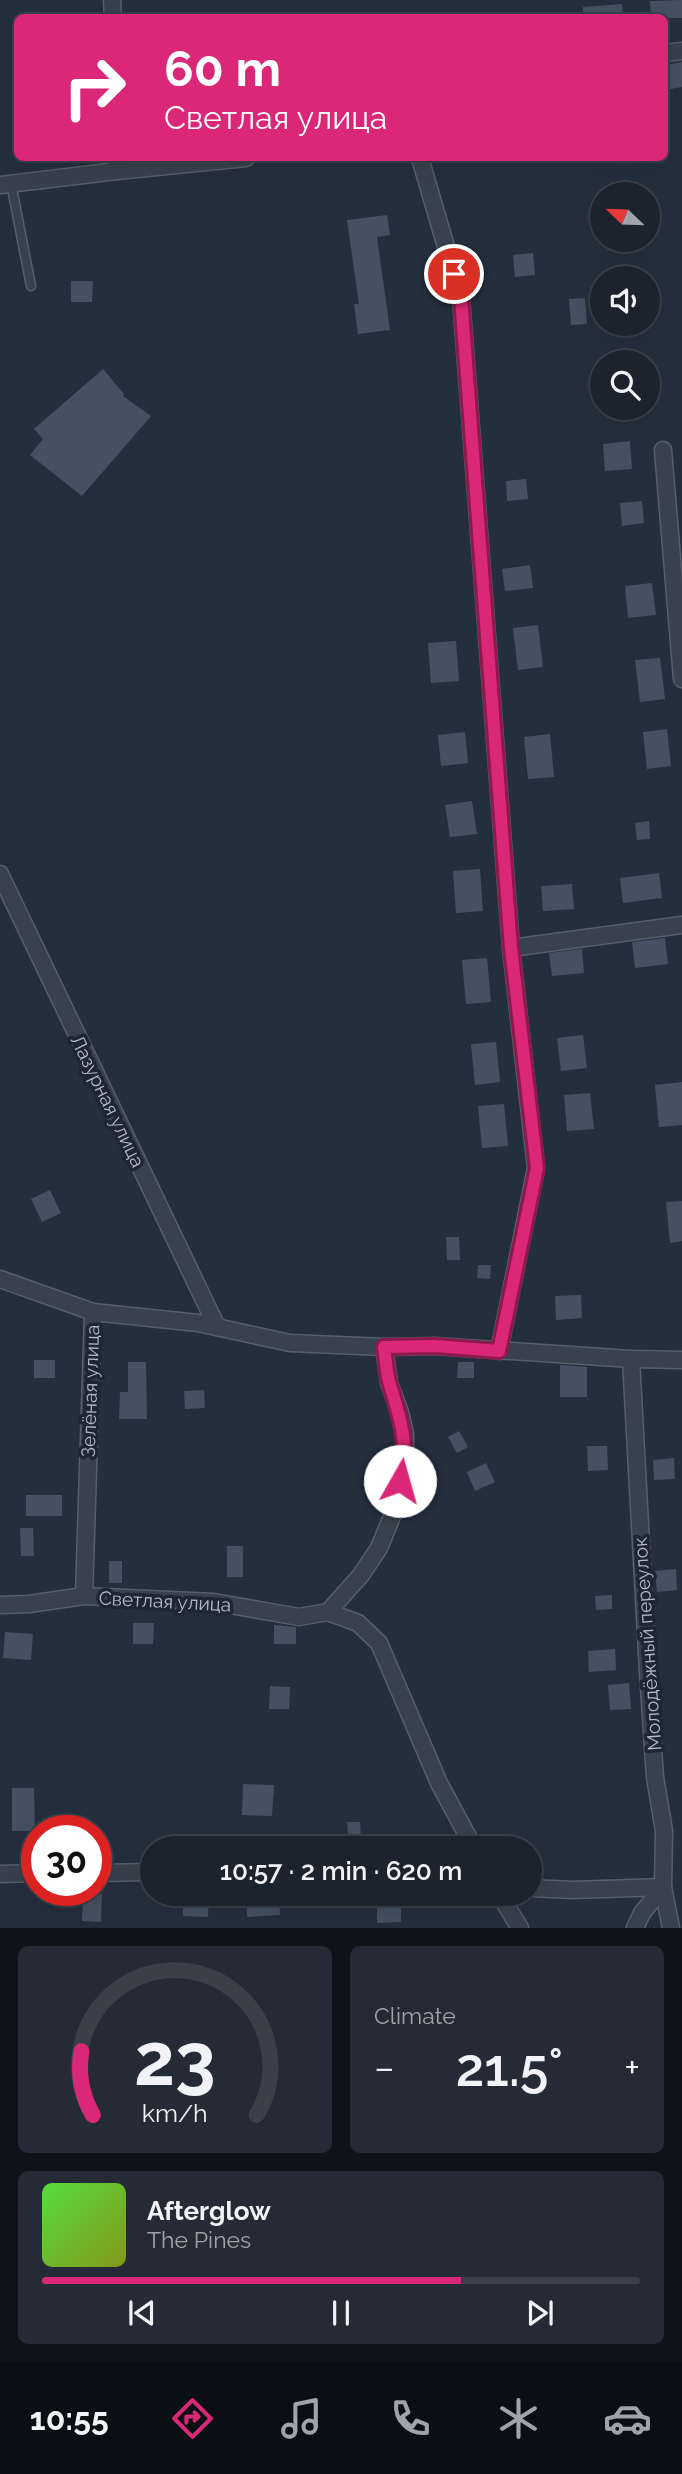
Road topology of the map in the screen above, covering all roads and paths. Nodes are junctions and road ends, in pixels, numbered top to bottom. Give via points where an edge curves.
1 (182, 161) edge
2 (421, 161) edge
3 (117, 164) edge
4 (6, 184) edge
5 (32, 286) dead end
6 (663, 450) dead end
7 (682, 679) edge
8 (0, 874) edge
9 (682, 925) edge
10 (511, 948) junction
11 (0, 1279) edge
12 (93, 1312) junction
13 (217, 1327) junction
14 (384, 1347) junction
15 (499, 1351) junction
16 (631, 1359) junction
17 (682, 1360) edge
18 (84, 1596) junction
19 (0, 1605) edge
20 (328, 1612) junction
21 (468, 1836) edge
22 (140, 1872) edge
23 (21, 1873) edge
24 (112, 1873) edge
25 (0, 1874) edge
26 (663, 1887) junction
27 (542, 1889) edge
28 (506, 1906) edge
29 (520, 1928) edge
30 (635, 1928) edge
31 (671, 1928) edge

1 - 3 street
2 - 10 street via 461,298
3 - 4 street
4 - 5 lane
6 - 7 street
8 - 13 street, Лазурная улица
9 - 10 street
10 - 15 street via 537,1168
11 - 12 street
12 - 13 street, Зелёная улица
12 - 18 street, Зелёная улица
13 - 14 street, Зелёная улица via 290,1343
14 - 15 street
14 - 20 street via 405,1434 405,1462 379,1548
15 - 16 street
16 - 17 street
16 - 26 street, Молодёжный переулок via 655,1777 664,1831
18 - 19 street, Светлая улица
18 - 20 street, Светлая улица via 213,1602 299,1617
20 - 21 street via 358,1623 379,1643 439,1783
22 - 24 street
23 - 25 street
26 - 27 street
26 - 30 street
26 - 31 street, Молодёжный переулок
28 - 29 street

